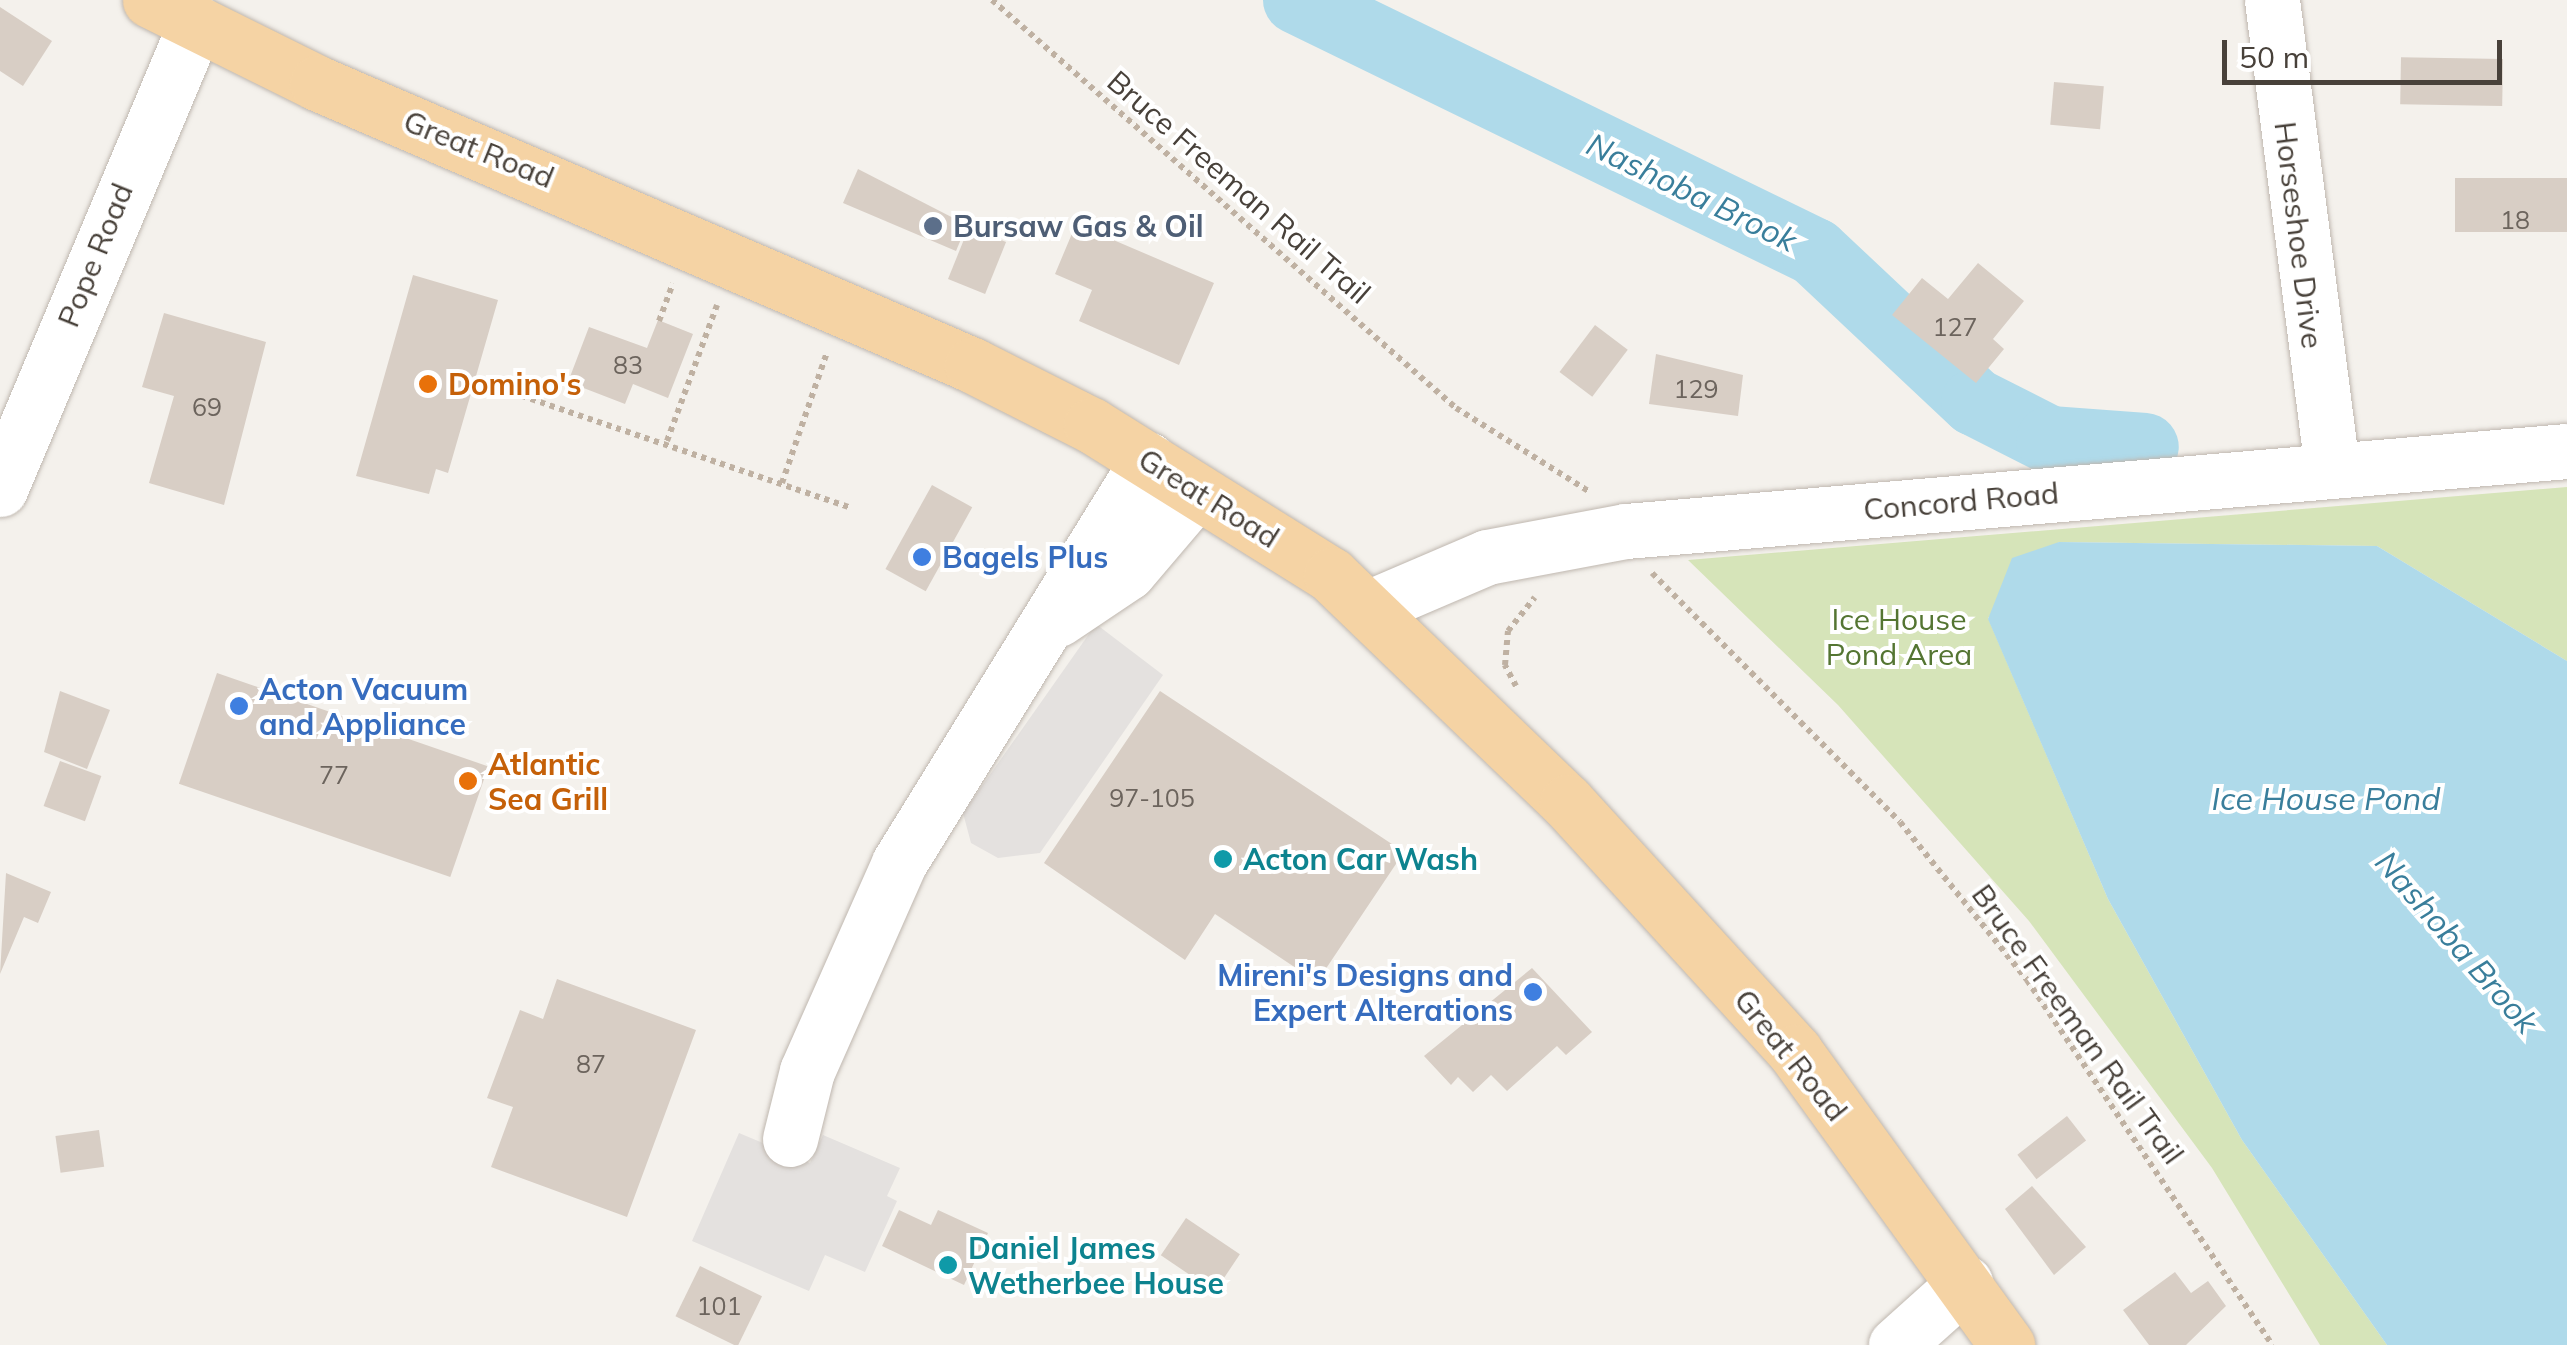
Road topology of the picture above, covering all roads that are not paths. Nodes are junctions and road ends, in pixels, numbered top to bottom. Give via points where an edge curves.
1 (2272, 0) edge
2 (173, 12) edge
3 (2567, 452) edge
4 (1148, 460) junction
5 (2332, 470) junction
6 (0, 489) edge
7 (1196, 492) junction
8 (1368, 608) junction
9 (1051, 624) junction
10 (790, 1139) dead end
11 (1965, 1282) junction
12 (1896, 1345) edge
13 (2007, 1345) edge

1 - 5 street, Horseshoe Drive
2 - 4 main road, Great Road via 972,364
2 - 6 street, Pope Road
3 - 5 street, Concord Road
4 - 7 main road, Great Road
4 - 9 street
5 - 8 street, Concord Road via 1626,532 1487,556
7 - 8 main road, Great Road
7 - 9 street via 1128,572
8 - 11 main road, Great Road via 1556,790 1795,1052
9 - 10 street via 899,863 807,1070
11 - 12 street
11 - 13 main road, Great Road

